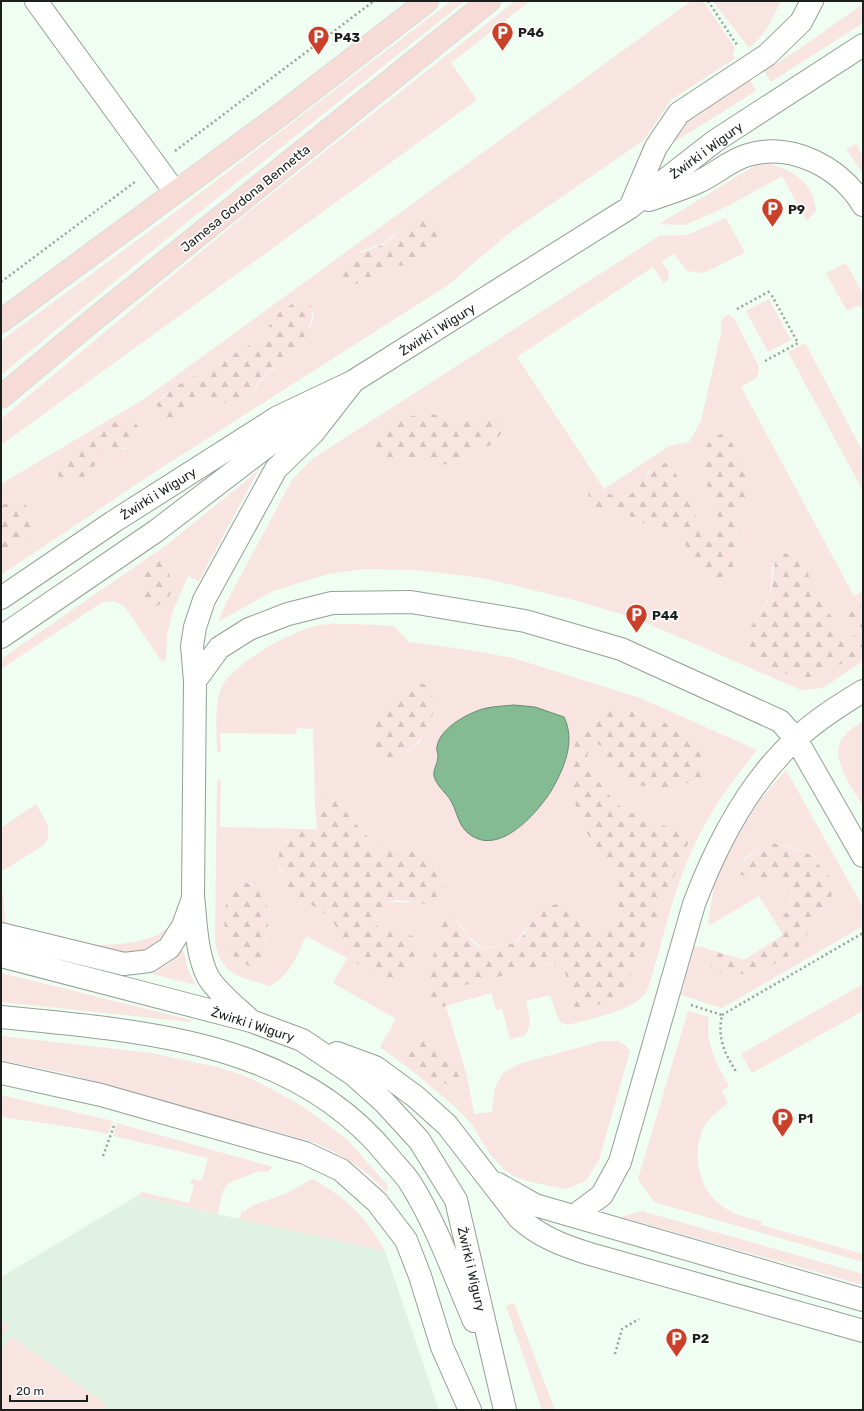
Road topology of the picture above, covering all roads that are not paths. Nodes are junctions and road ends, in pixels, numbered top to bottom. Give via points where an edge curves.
1 (36, 1) edge
2 (427, 1) edge
3 (490, 1) edge
4 (812, 1) edge
5 (863, 45) edge
6 (175, 192) junction
7 (863, 205) edge
8 (629, 208) junction
9 (1, 321) edge
10 (352, 382) junction
11 (1, 397) edge
12 (1, 598) edge
13 (1, 637) edge
14 (195, 681) junction
15 (863, 691) edge
16 (796, 738) junction
17 (863, 856) edge
18 (193, 896) junction
19 (1, 934) edge
20 (1, 956) edge
21 (1, 1017) edge
22 (251, 1021) junction
23 (302, 1040) junction
24 (1, 1074) edge
25 (482, 1172) junction
26 (574, 1216) junction
27 (863, 1300) edge
28 (863, 1331) edge
29 (496, 1371) junction
30 (470, 1410) edge
31 (506, 1410) edge
32 (513, 1410) edge

1 - 6 street
2 - 6 main road via 280,115
3 - 11 main road, Jamesa Gordona Bennetta
4 - 8 street via 801,22 767,56 679,113 656,148
5 - 8 street, Żwirki i Wigury via 715,141
6 - 9 main road
7 - 8 street via 841,177 812,159 782,152 763,152 735,160 701,181
8 - 10 street, Żwirki i Wigury
10 - 12 street, Żwirki i Wigury via 278,417 113,522
10 - 13 street via 156,531
10 - 14 street via 314,433 276,469 204,600 194,627 192,646
14 - 16 street via 219,648 249,629 288,614 332,603 411,602 525,621 621,649 780,721
14 - 18 street
15 - 16 street
16 - 17 street
16 - 26 street via 740,807 707,870 694,904 620,1162 602,1195
18 - 19 street via 184,926 169,948 148,961 124,964
18 - 22 street via 201,956 208,977
20 - 22 street, Żwirki i Wigury
21 - 29 street, Żwirki i Wigury via 178,1039 244,1057 288,1076 331,1101 374,1139 410,1183 427,1214
22 - 23 street, Żwirki i Wigury
23 - 25 street via 375,1067 416,1097 447,1125
23 - 29 street, Żwirki i Wigury via 354,1075 384,1102 419,1140 456,1200
24 - 30 street via 101,1095 305,1153 341,1170 377,1202 406,1240 442,1347
25 - 26 street via 535,1205
25 - 28 street via 531,1229 563,1246
26 - 27 street
29 - 31 street, Żwirki i Wigury
29 - 32 street, Żwirki i Wigury

